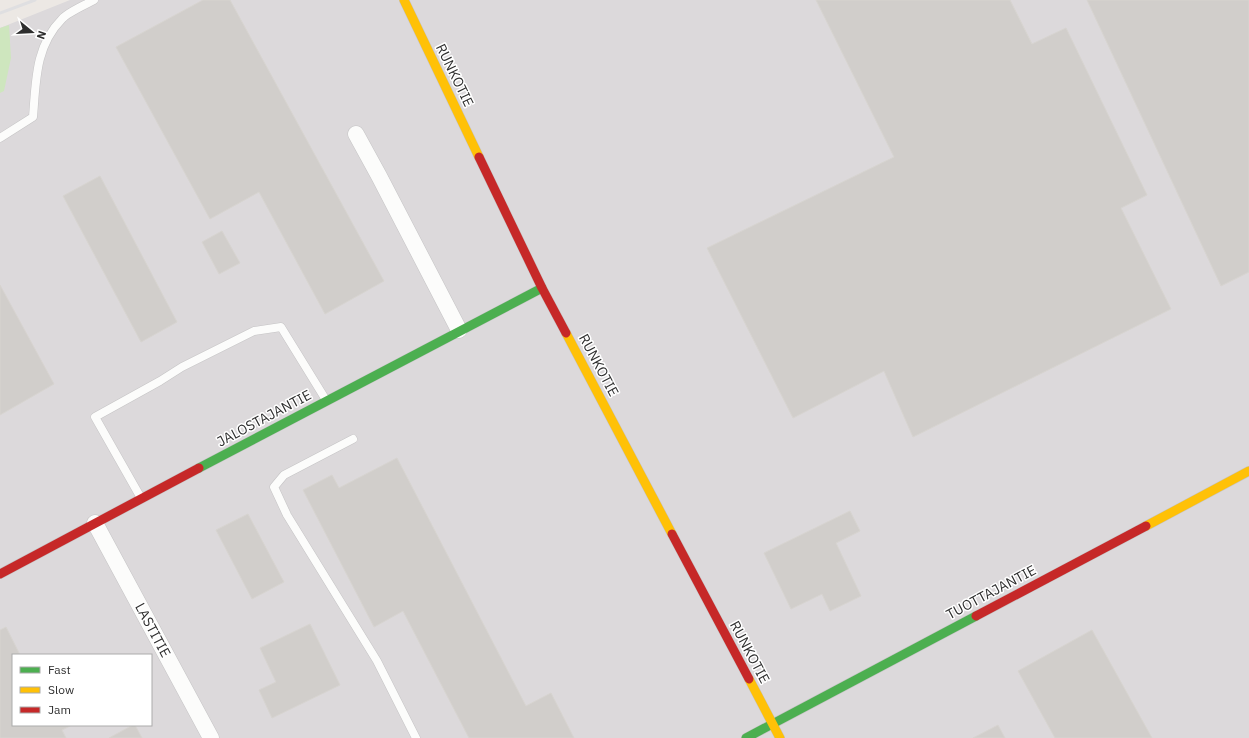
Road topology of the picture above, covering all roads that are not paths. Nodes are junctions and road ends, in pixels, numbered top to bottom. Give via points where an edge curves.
1 (94, 0) edge
2 (404, 0) edge
3 (356, 134) dead end
4 (0, 138) edge
5 (542, 288) junction
6 (459, 330) junction
7 (327, 400) junction
8 (353, 439) dead end
9 (1249, 471) edge
10 (141, 498) junction
11 (95, 523) junction
12 (0, 574) edge
13 (772, 723) junction
14 (210, 738) edge
15 (416, 738) edge
16 (746, 738) edge
17 (780, 738) edge

1 - 4 lane via 62,18 47,38 38,64 33,117
2 - 5 street, RUNKOTIE
3 - 6 street
5 - 6 street, JALOSTAJANTIE
5 - 13 street, RUNKOTIE
6 - 7 street, JALOSTAJANTIE
7 - 10 street, JALOSTAJANTIE
7 - 10 lane via 281,327 254,331 182,367 95,417
8 - 15 lane via 284,475 274,487 287,515 378,661
9 - 13 street, TUOTTAJANTIE
10 - 11 street, JALOSTAJANTIE
11 - 12 street, JALOSTAJANTIE
11 - 14 street, LASTITIE
13 - 16 street, TUOTTAJANTIE
13 - 17 street, RUNKOTIE

